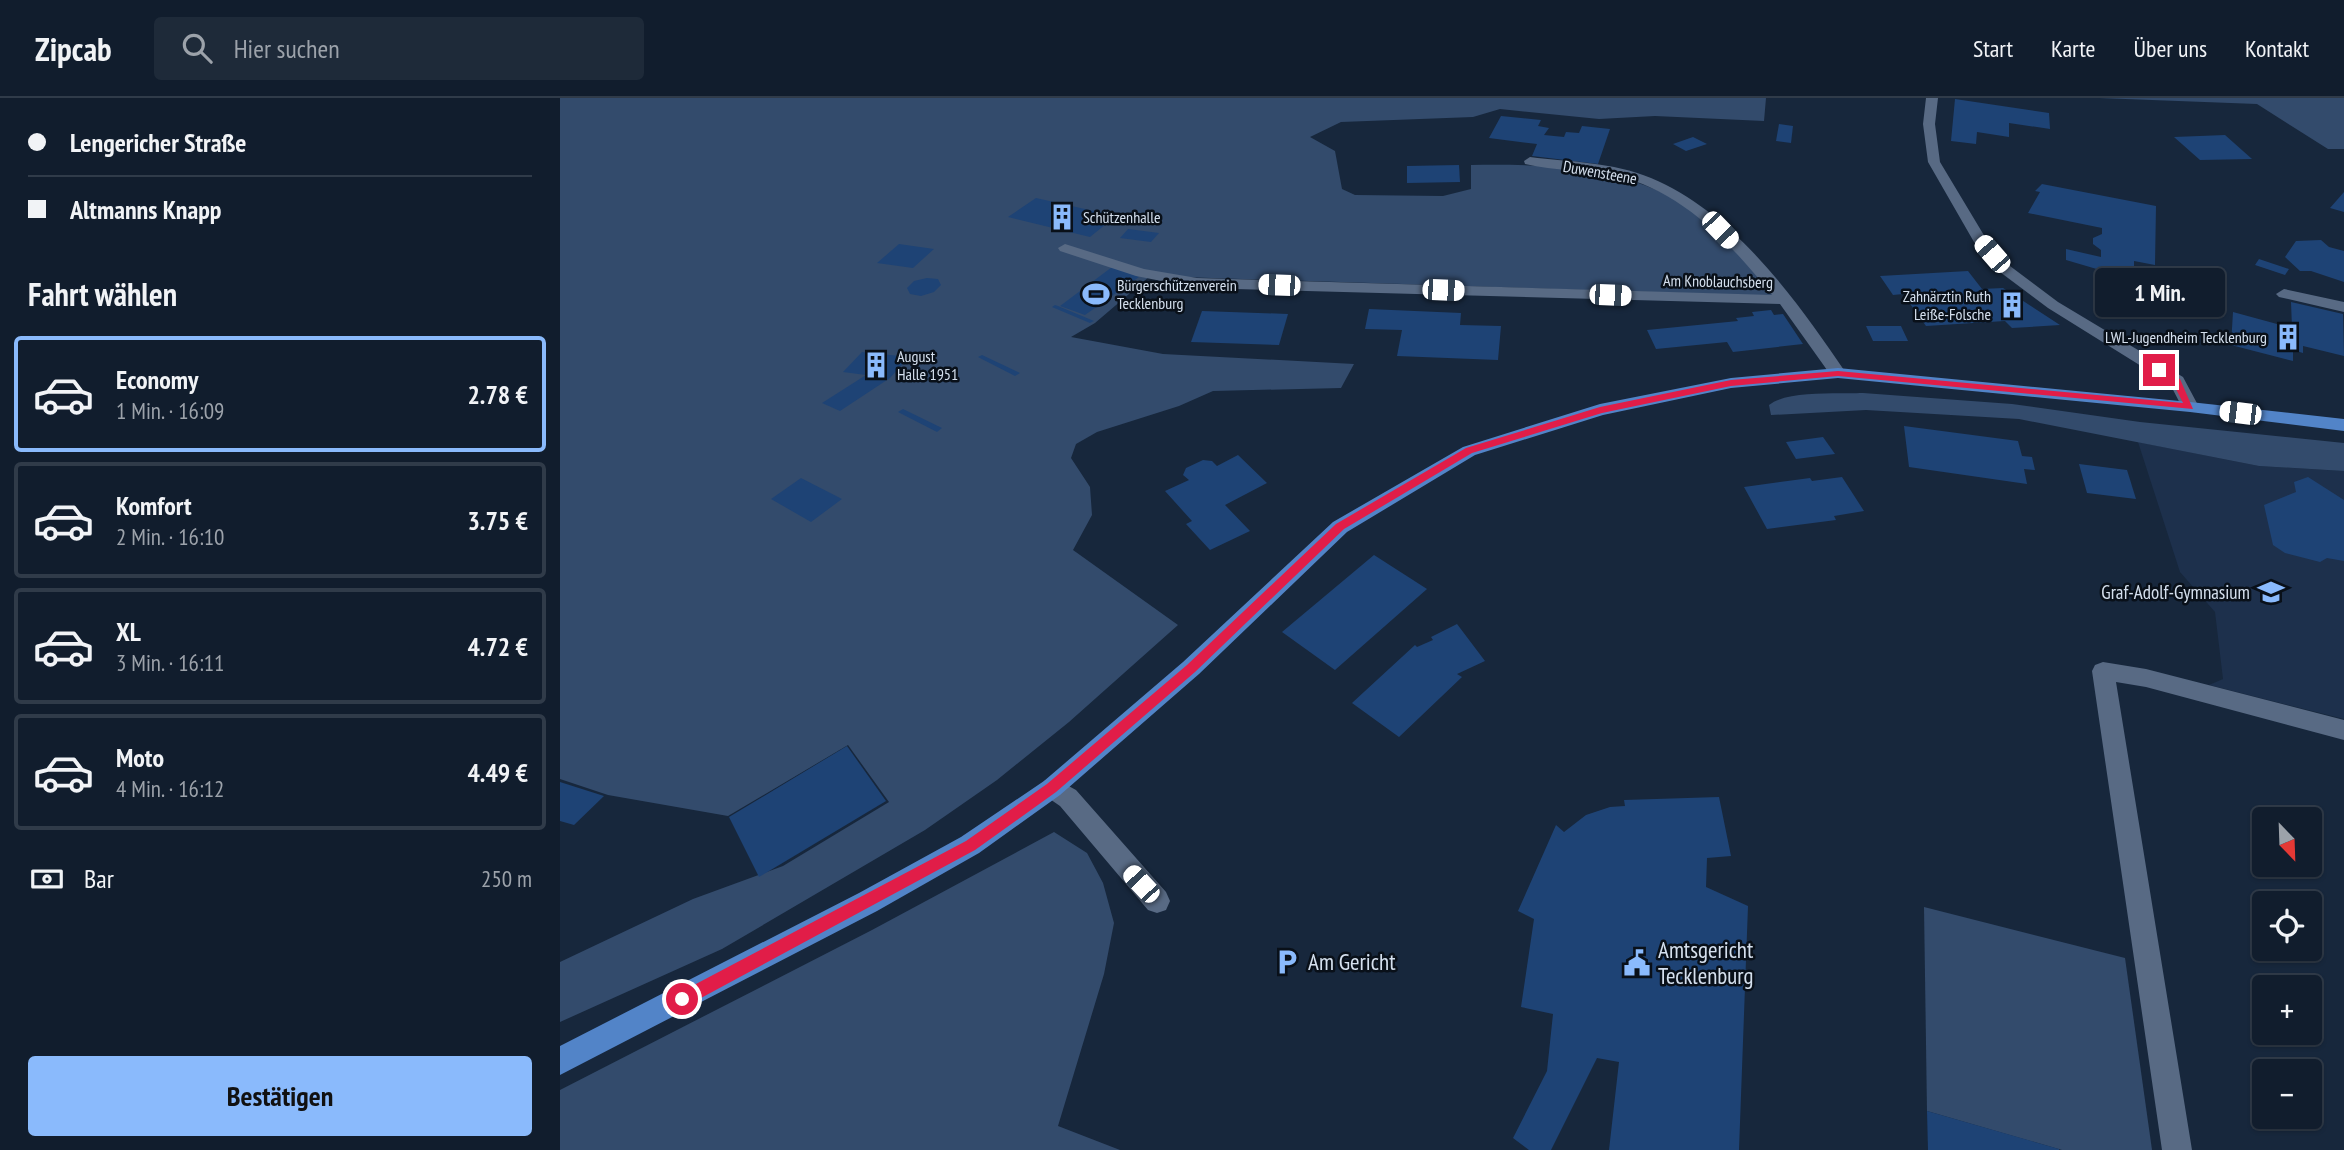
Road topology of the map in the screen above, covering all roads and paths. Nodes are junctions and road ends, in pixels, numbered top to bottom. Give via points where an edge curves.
1 (1932, 98) edge
2 (1530, 161) dead end
3 (1065, 248) dead end
4 (2284, 293) dead end
5 (1787, 300) junction
6 (2344, 307) edge
7 (1838, 373) junction
8 (2190, 407) junction
9 (2344, 425) edge
10 (2344, 730) edge
11 (1052, 788) junction
12 (1157, 901) dead end
13 (560, 1061) edge
14 (2177, 1150) edge

1 - 8 street via 1929,124 1934,162 1979,239 2005,269 2053,305 2130,346 2177,381
2 - 5 street, Duwensteene via 1614,172 1676,194 1703,213
3 - 5 street, Am Knoblauchsberg via 1141,273 1197,283
4 - 6 street
5 - 7 street, Duwensteene
7 - 8 main road
7 - 11 main road via 1731,383 1600,410 1469,451 1340,527 1191,668
8 - 9 main road
10 - 14 street via 2103,671
11 - 12 street via 1068,798
11 - 13 main road via 970,845 869,902

